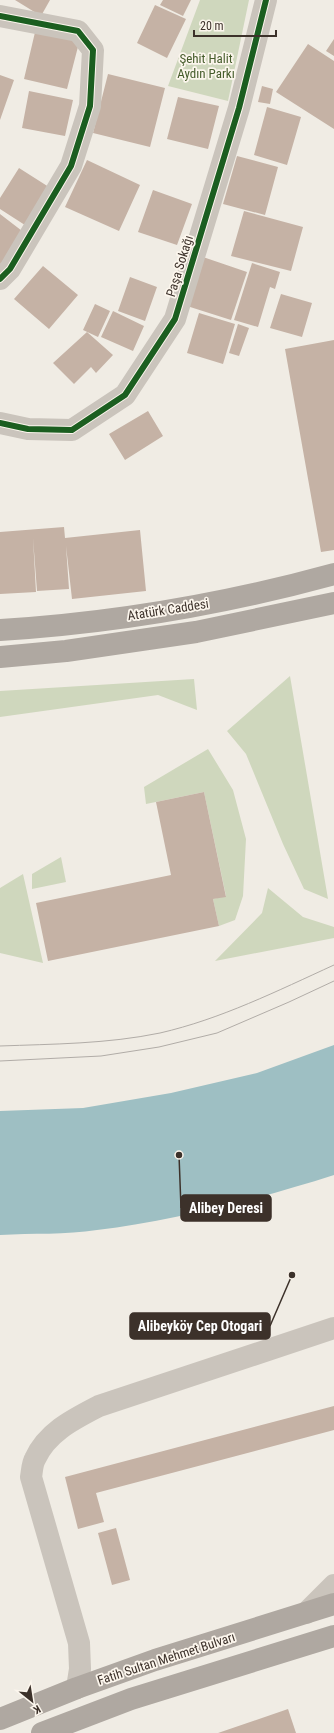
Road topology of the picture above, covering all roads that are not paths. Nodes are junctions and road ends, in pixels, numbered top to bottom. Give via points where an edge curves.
1 (266, 0) edge
2 (0, 16) edge
3 (0, 280) edge
4 (0, 423) edge
5 (334, 574) edge
6 (334, 603) edge
7 (0, 630) edge
8 (0, 657) edge
9 (334, 1328) edge
10 (334, 1585) edge
11 (334, 1604) edge
12 (306, 1613) junction
13 (334, 1636) edge
14 (77, 1688) junction
15 (0, 1719) edge
16 (42, 1733) edge

1 - 4 street, Paşa Sokağı via 240,108 175,319 125,395 72,430 28,428
2 - 3 street via 78,31 93,50 90,106 71,166 10,269
5 - 7 main road, Atatürk Caddesi via 236,598 160,612
6 - 8 main road, Atatürk Caddesi via 196,632 66,651
9 - 14 street via 99,1406 70,1421 46,1440 34,1460 31,1477 79,1643 80,1669
10 - 12 street
11 - 12 main road, Fatih Sultan Mehmet Bulvarı
12 - 14 main road, Fatih Sultan Mehmet Bulvarı via 155,1660
13 - 16 main road via 131,1699
14 - 15 main road, Fatih Sultan Mehmet Bulvarı

